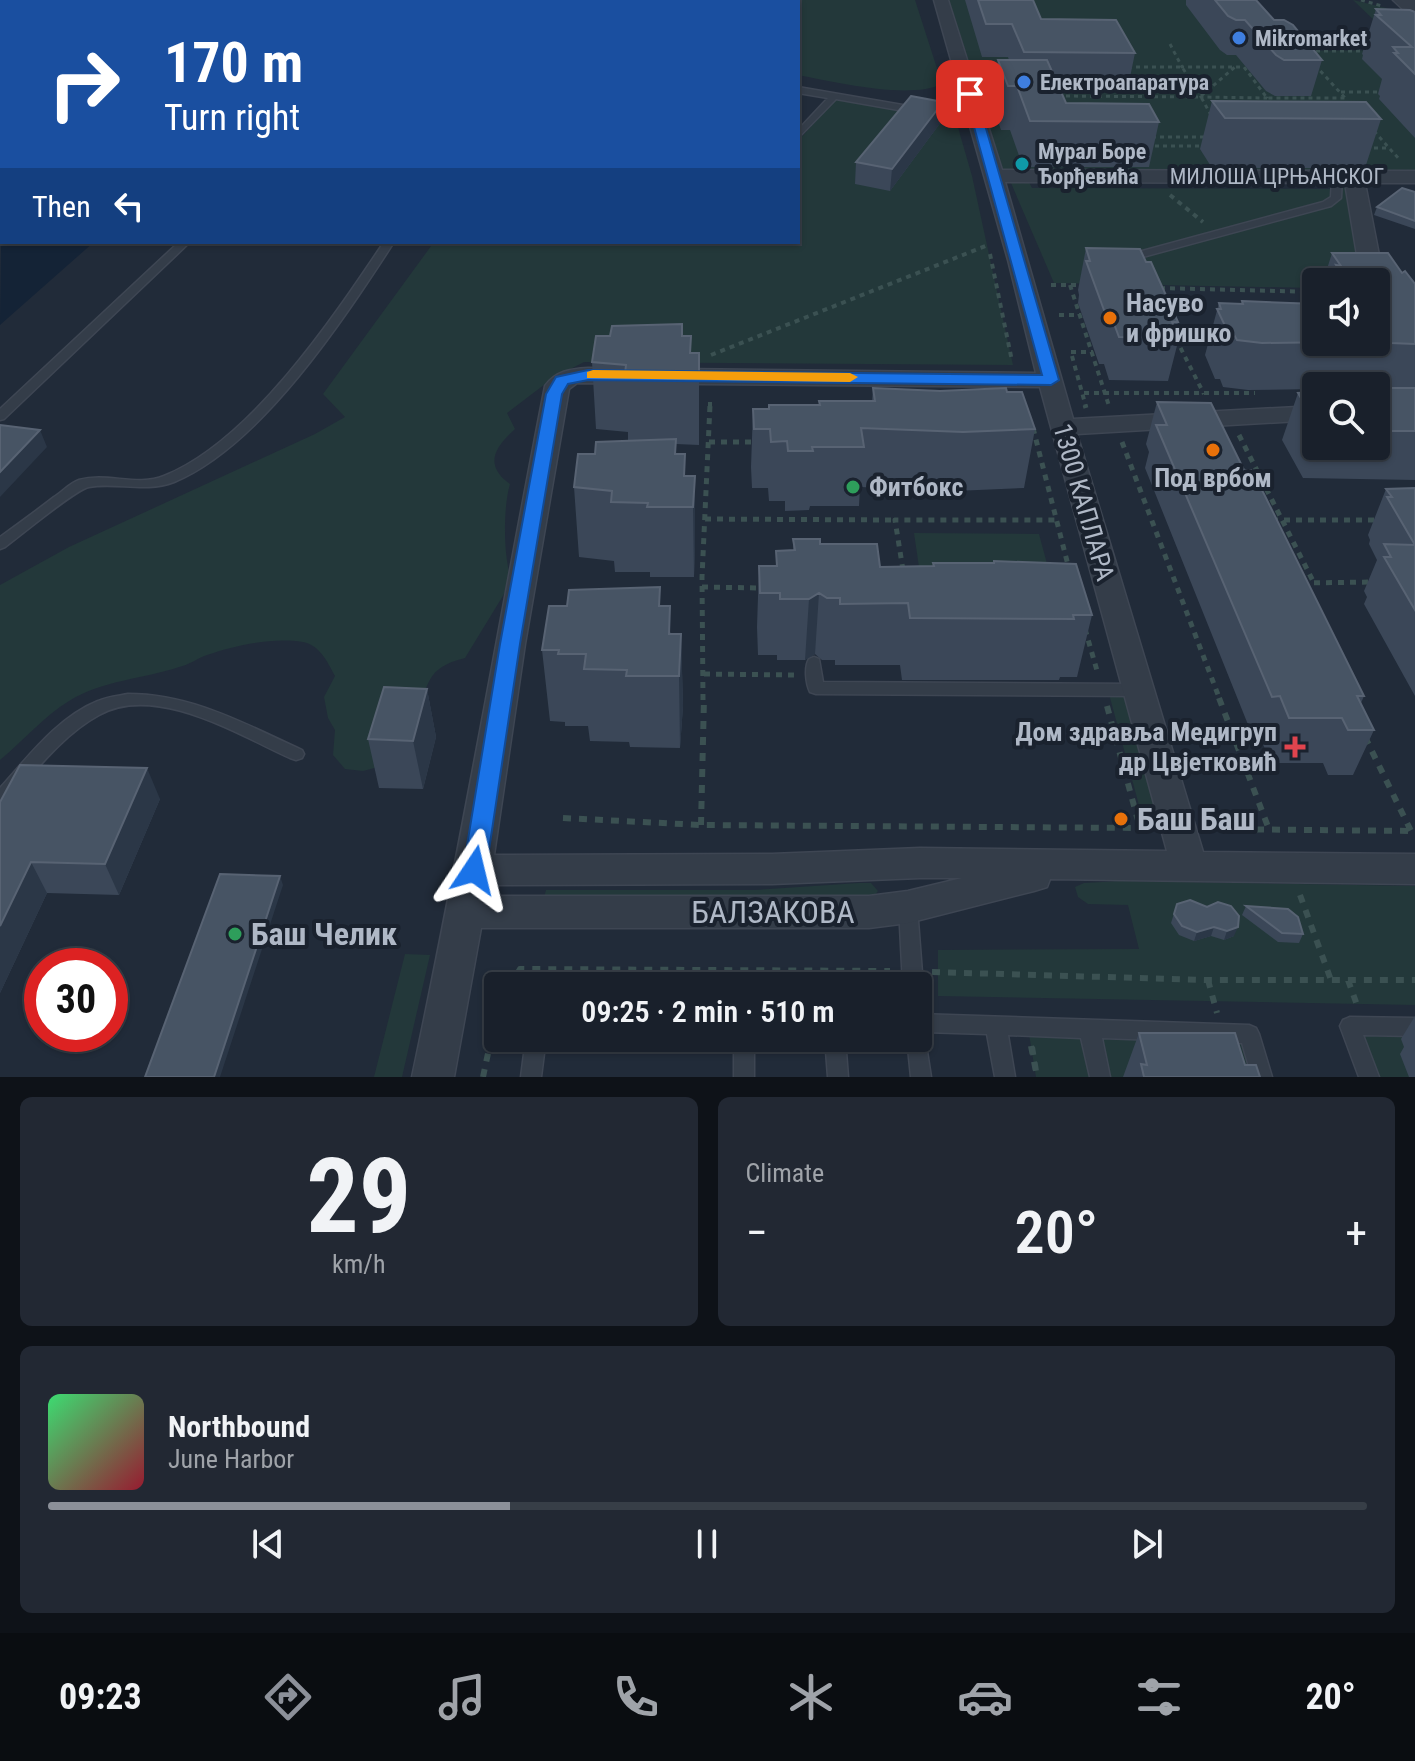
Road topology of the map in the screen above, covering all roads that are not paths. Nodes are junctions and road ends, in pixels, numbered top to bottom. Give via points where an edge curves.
1 (941, 0) edge
2 (1395, 4) edge
3 (1415, 10) edge
4 (800, 90) edge
5 (834, 96) junction
6 (978, 121) junction
7 (800, 133) edge
8 (995, 176) junction
9 (1346, 177) junction
10 (1415, 177) edge
11 (183, 244) edge
12 (388, 244) edge
13 (1108, 263) edge
14 (1415, 321) edge
15 (1051, 380) junction
16 (1302, 413) edge
17 (0, 416) edge
18 (1065, 434) junction
19 (0, 544) edge
20 (814, 663) dead end
21 (1138, 690) junction
22 (296, 754) dead end
23 (0, 799) edge
24 (1074, 866) junction
25 (1189, 866) junction
26 (1415, 869) edge
27 (474, 870) junction
28 (908, 907) junction
29 (467, 912) junction
30 (913, 972) edge
31 (932, 1024) edge
32 (996, 1026) junction
33 (1415, 1027) edge
34 (1090, 1031) junction
35 (534, 1052) edge
36 (744, 1052) edge
37 (836, 1052) edge
38 (918, 1052) edge
39 (433, 1077) edge
40 (531, 1077) edge
41 (744, 1077) edge
42 (838, 1077) edge
43 (921, 1077) edge
44 (1005, 1077) edge
45 (1100, 1077) edge
46 (1262, 1077) edge
47 (1369, 1077) edge

1 - 6 street, 1300 КАПЛАРА
2 - 3 street
4 - 5 lane
5 - 6 lane
5 - 7 lane
6 - 8 street, 1300 КАПЛАРА
8 - 9 street, МИЛОША ЦРЊАНСКОГ
8 - 15 street, 1300 КАПЛАРА
9 - 10 street, МИЛОША ЦРЊАНСКОГ
9 - 13 lane via 1327,204
9 - 14 street via 1368,255
11 - 17 lane
12 - 19 lane via 356,294 239,433 170,479 147,485 81,484
15 - 18 street, 1300 КАПЛАРА
15 - 27 street via 705,368 562,381 554,394
16 - 18 street via 1220,412 1119,433
18 - 21 street, 1300 КАПЛАРА
20 - 21 lane via 816,688
21 - 25 street, 1300 КАПЛАРА
22 - 23 lane via 188,707 143,699 102,706 57,738
24 - 25 street, БАЛЗАКОВА
24 - 27 street, БАЛЗАКОВА via 920,863
24 - 28 street, БАЛЗАКОВА
25 - 26 street, БАЛЗАКОВА
27 - 29 street
28 - 29 street, БАЛЗАКОВА via 856,913
28 - 30 lane
29 - 39 street
31 - 32 lane
32 - 34 lane
32 - 44 lane
33 - 47 lane via 1350,1026
34 - 45 lane
34 - 46 lane via 1249,1034
35 - 40 lane
36 - 41 lane
37 - 42 lane
38 - 43 lane

